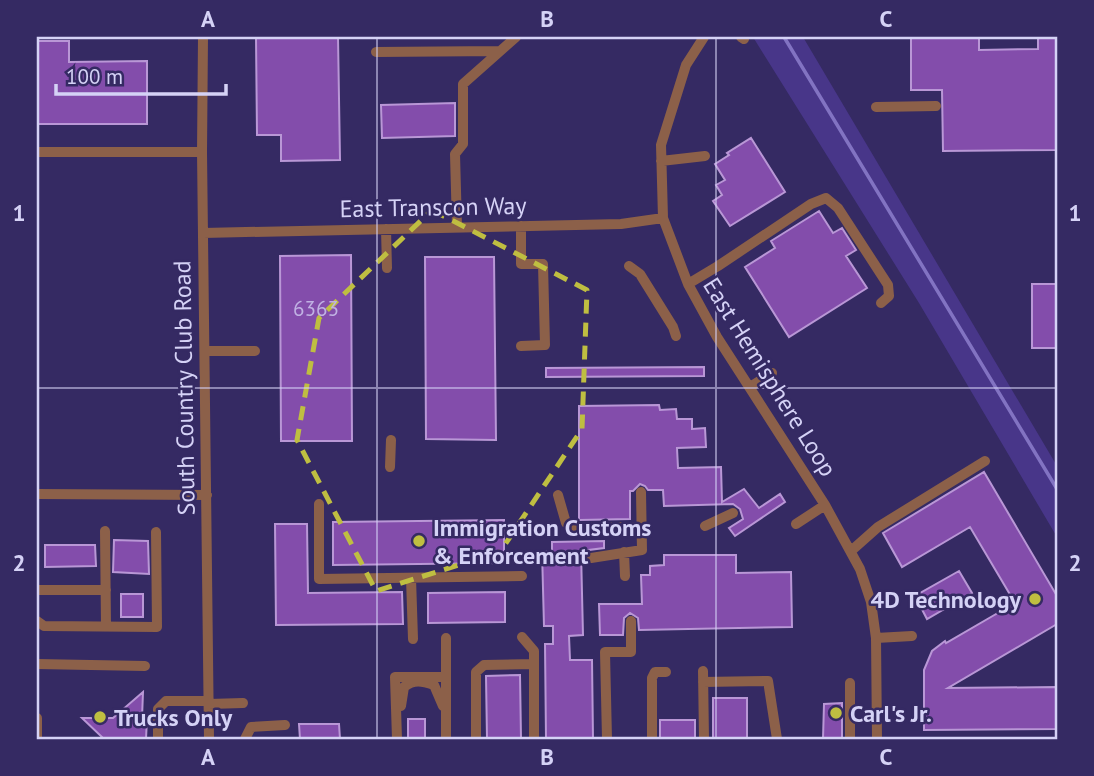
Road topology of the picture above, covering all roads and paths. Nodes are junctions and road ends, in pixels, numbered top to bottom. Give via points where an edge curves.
1 (203, 37) edge
2 (516, 37) edge
3 (704, 37) edge
4 (500, 51) junction
5 (376, 52) dead end
6 (936, 106) dead end
7 (876, 107) dead end
8 (37, 152) edge
9 (202, 152) junction
10 (705, 156) dead end
11 (661, 161) junction
12 (663, 218) junction
13 (521, 226) junction
14 (457, 228) junction
15 (386, 229) junction
16 (203, 233) junction
17 (629, 267) dead end
18 (387, 268) dead end
19 (688, 284) junction
20 (881, 303) dead end
21 (676, 336) dead end
22 (521, 346) dead end
23 (205, 351) junction
24 (255, 351) dead end
25 (772, 373) dead end
26 (750, 387) junction
27 (391, 440) dead end
28 (985, 461) dead end
29 (390, 467) dead end
30 (641, 492) dead end
31 (37, 494) edge
32 (206, 495) junction
33 (558, 495) dead end
34 (319, 505) dead end
35 (825, 505) junction
36 (733, 513) dead end
37 (796, 524) dead end
38 (705, 526) dead end
39 (642, 527) junction
40 (106, 531) dead end
41 (156, 532) dead end
42 (851, 551) junction
43 (624, 552) junction
44 (591, 558) dead end
45 (522, 576) dead end
46 (625, 576) dead end
47 (411, 578) junction
48 (37, 590) edge
49 (106, 590) junction
50 (37, 621) edge
51 (631, 621) dead end
52 (106, 627) junction
53 (912, 636) dead end
54 (523, 637) dead end
55 (876, 638) junction
56 (413, 639) dead end
57 (446, 639) dead end
58 (37, 664) edge
59 (534, 664) junction
60 (145, 666) dead end
61 (666, 672) dead end
62 (446, 677) junction
63 (850, 683) dead end
64 (209, 702) junction
65 (243, 704) dead end
66 (446, 712) junction
67 (37, 718) edge
68 (285, 725) dead end
69 (37, 739) edge
70 (158, 739) edge
71 (209, 739) edge
72 (245, 739) edge
73 (397, 739) edge
74 (402, 739) edge
75 (446, 739) edge
76 (476, 739) edge
77 (534, 739) edge
78 (607, 739) edge
79 (652, 739) edge
80 (704, 739) edge
81 (777, 739) edge
82 (850, 739) edge
83 (877, 739) edge

1 - 9 street, South Country Club Road
2 - 4 street
3 - 11 street, East Hemisphere Loop via 687,65 661,145
4 - 5 street
4 - 14 street via 463,84 463,144 455,154
6 - 7 street
8 - 9 street
9 - 16 street, South Country Club Road
10 - 11 street
11 - 12 street, East Hemisphere Loop
12 - 13 street, East Transcon Way via 621,224
12 - 19 street, East Hemisphere Loop
13 - 14 street, East Transcon Way
13 - 22 street via 521,264 543,264 545,345
14 - 15 street, East Transcon Way
15 - 16 street, East Transcon Way
15 - 18 street
16 - 23 street, South Country Club Road
17 - 21 street via 640,274
19 - 20 street via 826,198 838,208 888,285 890,296
19 - 26 street, East Hemisphere Loop
23 - 24 street
23 - 32 street, South Country Club Road
25 - 26 street
26 - 35 street, East Hemisphere Loop
27 - 29 street
28 - 42 street via 878,527
30 - 39 street
31 - 32 street
32 - 64 street, South Country Club Road
33 - 39 street via 566,523 578,528
34 - 47 street via 320,579
35 - 37 street
35 - 42 street, East Hemisphere Loop
36 - 38 street
39 - 43 street via 642,550
40 - 49 street
41 - 52 street via 157,627
42 - 55 street, East Hemisphere Loop via 871,602
43 - 44 street
43 - 46 street
45 - 47 street
47 - 56 street
48 - 49 street
49 - 52 street
50 - 52 street via 44,626
51 - 78 street via 631,652 605,652
53 - 55 street
54 - 59 street via 534,652
55 - 83 street, East Hemisphere Loop
57 - 62 street
58 - 60 street
59 - 76 street via 484,665 476,672
59 - 77 street
61 - 79 street via 655,672 652,678
62 - 66 street
62 - 73 street via 395,677
63 - 82 street
64 - 65 street
64 - 70 street via 166,701 158,709
64 - 71 street, South Country Club Road
66 - 74 street via 434,685 410,682 401,699
66 - 75 street
67 - 69 street
68 - 72 street via 251,727
80 - 81 street via 703,676 768,681

